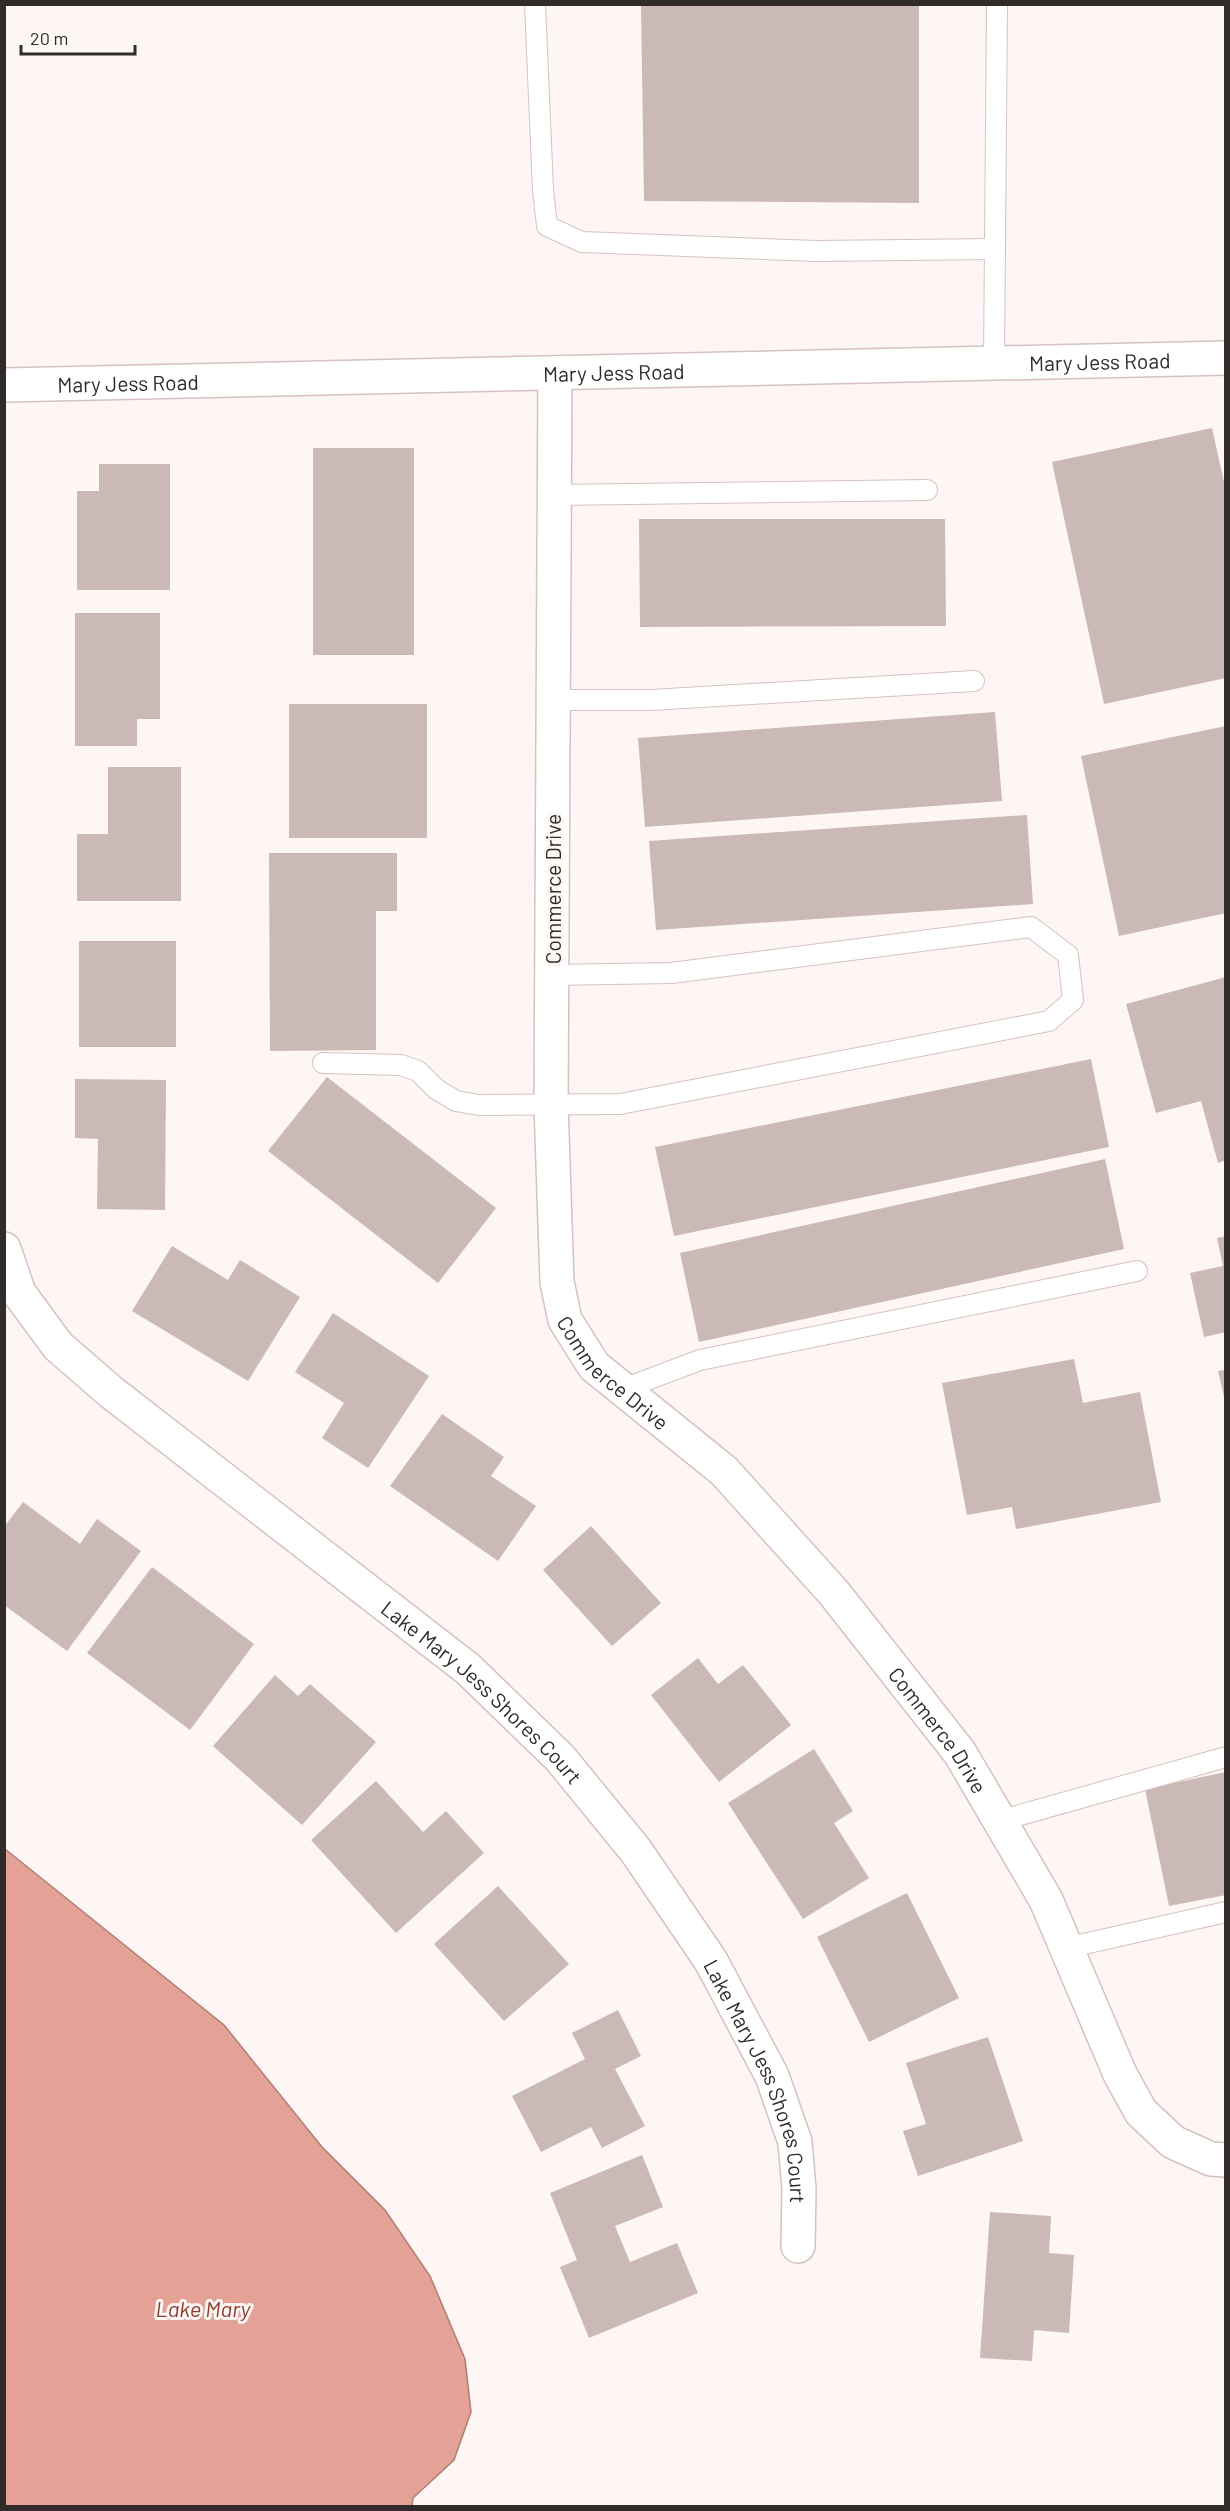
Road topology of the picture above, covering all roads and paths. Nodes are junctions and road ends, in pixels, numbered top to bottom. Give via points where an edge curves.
1 (536, 4) edge
2 (997, 4) edge
3 (995, 249) junction
4 (1226, 358) edge
5 (994, 363) junction
6 (555, 373) junction
7 (4, 386) edge
8 (927, 490) dead end
9 (554, 495) junction
10 (974, 681) dead end
11 (553, 700) junction
12 (551, 975) junction
13 (323, 1063) dead end
14 (551, 1104) junction
15 (4, 1249) edge
16 (1137, 1271) dead end
17 (623, 1389) junction
18 (1226, 1757) edge
19 (999, 1821) junction
20 (1226, 1912) edge
21 (1066, 1948) junction
22 (1226, 2160) edge
23 (798, 2246) dead end

1 - 3 lane via 547,226 582,242 816,251
2 - 3 lane
3 - 5 lane
4 - 5 street, Mary Jess Road
5 - 6 street, Mary Jess Road
6 - 7 street, Mary Jess Road
6 - 9 street, Commerce Drive
8 - 9 lane
9 - 11 street, Commerce Drive
10 - 11 lane via 651,700
11 - 12 street, Commerce Drive
12 - 14 street, Commerce Drive
12 - 14 lane via 671,974 1031,927 1068,955 1073,1000 1048,1021 620,1104
13 - 14 lane via 401,1065 418,1071 456,1101 478,1105
14 - 17 street, Commerce Drive via 557,1282 565,1320 594,1366
15 - 23 street, Lake Mary Jess Shores Court via 19,1293 58,1346 111,1392 468,1669 560,1758 636,1851 711,1961 772,2076 795,2142
16 - 17 lane via 700,1360
17 - 19 street, Commerce Drive via 724,1471 834,1593 960,1753
18 - 19 lane
19 - 21 street, Commerce Drive via 1046,1900
20 - 21 lane
21 - 22 street, Commerce Drive via 1120,2074 1141,2112 1173,2142 1211,2159

